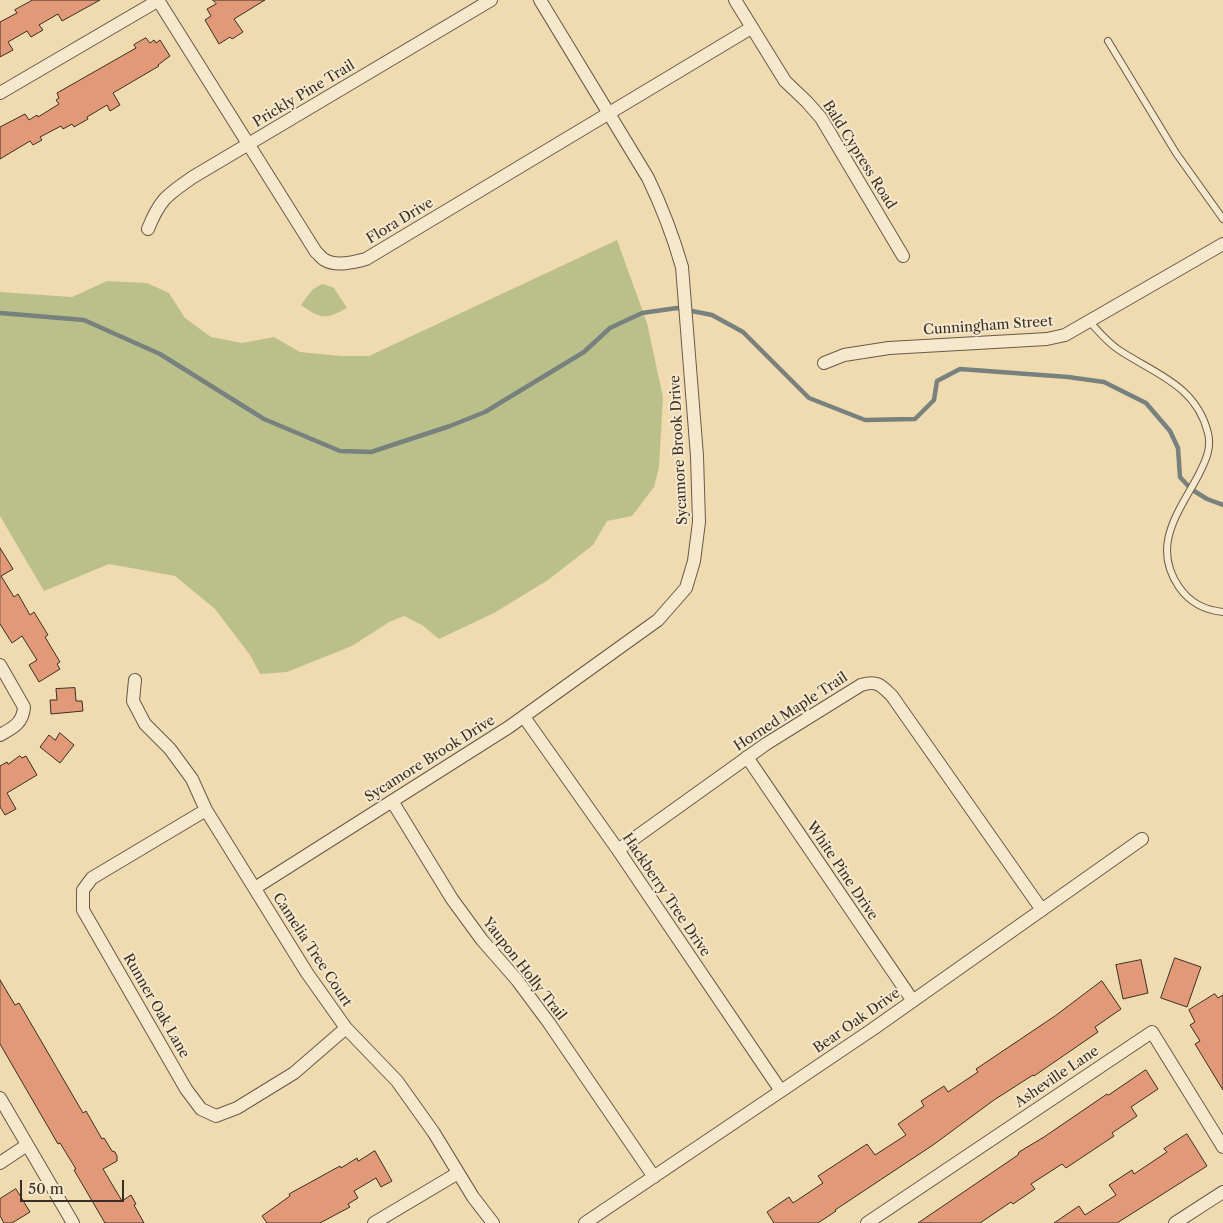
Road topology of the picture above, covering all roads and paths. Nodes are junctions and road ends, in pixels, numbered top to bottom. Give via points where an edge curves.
1 (158, 0) edge
2 (491, 0) edge
3 (540, 0) edge
4 (735, 0) edge
5 (751, 28) junction
6 (1108, 41) dead end
7 (0, 93) edge
8 (608, 113) junction
9 (249, 144) junction
10 (1223, 219) edge
11 (148, 229) dead end
12 (1223, 244) edge
13 (903, 256) dead end
14 (1090, 322) junction
15 (824, 363) dead end
16 (1223, 612) edge
17 (0, 666) edge
18 (134, 680) dead end
19 (524, 717) junction
20 (0, 735) edge
21 (747, 757) junction
22 (392, 802) junction
23 (206, 810) junction
24 (1142, 839) dead end
25 (618, 850) junction
26 (255, 888) junction
27 (1042, 910) junction
28 (913, 1001) junction
29 (346, 1028) junction
30 (781, 1091) junction
31 (0, 1098) edge
32 (27, 1145) junction
33 (1223, 1147) edge
34 (0, 1163) edge
35 (458, 1173) junction
36 (654, 1177) junction
37 (1223, 1192) edge
38 (74, 1223) edge
39 (374, 1223) edge
40 (492, 1223) edge
41 (585, 1223) edge
42 (867, 1223) edge
43 (1175, 1223) edge

1 - 7 street
1 - 9 street, Flora Drive
2 - 9 street, Prickly Pine Trail
3 - 8 street, Sycamore Brook Drive
4 - 5 street, Bald Cypress Road
5 - 8 street, Flora Drive
5 - 13 street, Bald Cypress Road via 785,81 821,118
6 - 10 lane via 1176,153
8 - 9 street, Flora Drive via 366,259 351,263 326,261 316,252
8 - 19 street, Sycamore Brook Drive via 663,209 682,267 697,456 699,522 694,561 686,588 658,620
9 - 11 street, Prickly Pine Trail via 170,192 157,208
12 - 14 street, Cunningham Street
14 - 15 street, Cunningham Street via 1065,335 1047,339 889,348 844,355
14 - 16 lane via 1105,340 1178,385 1200,414 1208,433 1209,447 1205,462 1174,521 1166,544 1166,562 1183,592 1207,610
17 - 20 street via 24,707 21,721
18 - 23 street, Camelia Tree Court via 133,701 145,724 170,749 192,779
19 - 22 street, Sycamore Brook Drive
19 - 25 street, Hackberry Tree Drive
21 - 25 street, Horned Maple Trail
21 - 27 street, Horned Maple Trail via 861,685 872,682 881,686 892,696
21 - 28 street, White Pine Drive
22 - 26 street, Sycamore Brook Drive
22 - 36 street, Yaupon Holly Trail via 452,899 549,1023
23 - 26 street, Camelia Tree Court
23 - 29 street, Runner Oak Lane via 92,878 83,890 83,910 186,1089 200,1109 216,1116 237,1108 294,1073
24 - 27 street, Bear Oak Drive
25 - 30 street, Hackberry Tree Drive
26 - 29 street, Camelia Tree Court via 307,973
27 - 28 street, Bear Oak Drive
28 - 30 street, Bear Oak Drive
29 - 35 street, Camelia Tree Court via 397,1081
30 - 36 street, Bear Oak Drive
31 - 32 street
32 - 34 street
32 - 38 street
33 - 42 street, Asheville Lane via 1152,1032
35 - 39 street
35 - 40 street, Camelia Tree Court
36 - 41 street, Bear Oak Drive
37 - 43 street

